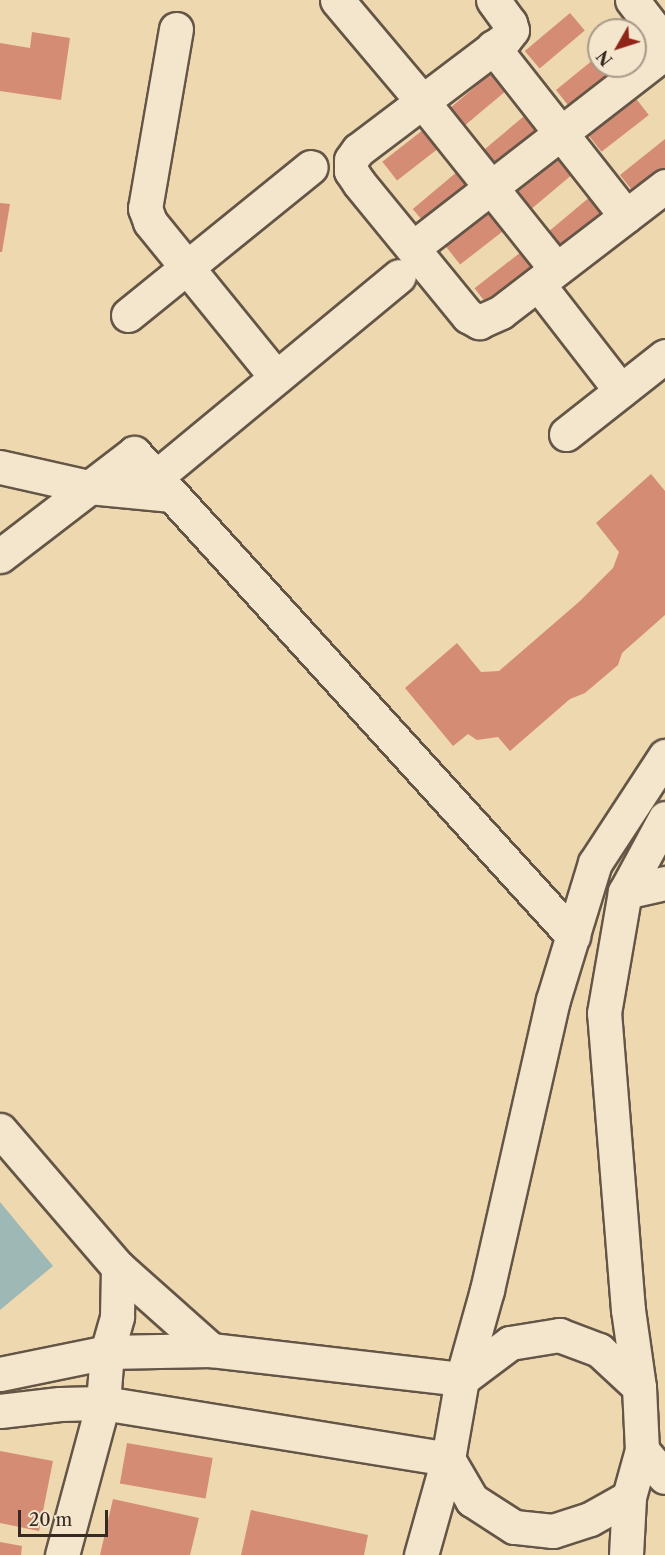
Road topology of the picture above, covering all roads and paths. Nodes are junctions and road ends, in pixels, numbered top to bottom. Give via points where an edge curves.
1 (493, 0) edge
2 (633, 0) edge
3 (354, 6) edge
4 (176, 29) dead end
5 (665, 43) edge
6 (493, 47) junction
7 (665, 52) edge
8 (422, 101) junction
9 (562, 133) junction
10 (311, 167) dead end
11 (665, 186) edge
12 (490, 188) junction
13 (626, 216) junction
14 (414, 247) junction
15 (188, 267) junction
16 (399, 276) dead end
17 (547, 276) junction
18 (128, 315) dead end
19 (665, 356) edge
20 (276, 377) junction
21 (621, 391) junction
22 (566, 434) dead end
23 (0, 467) edge
24 (164, 486) junction
25 (89, 487) junction
26 (0, 556) edge
27 (665, 756) edge
28 (665, 818) edge
29 (665, 883) edge
30 (625, 892) junction
31 (573, 936) junction
32 (0, 1130) edge
33 (118, 1267) junction
34 (211, 1350) junction
35 (107, 1352) junction
36 (0, 1374) edge
37 (462, 1379) junction
38 (639, 1387) junction
39 (103, 1403) junction
40 (0, 1411) edge
41 (642, 1450) junction
42 (448, 1459) junction
43 (665, 1477) edge
44 (629, 1497) junction
45 (62, 1555) edge
46 (421, 1555) edge
47 (626, 1555) edge

1 - 6 street via 512,30
2 - 5 street
3 - 8 street
4 - 15 street via 145,208 150,222
6 - 8 street
6 - 9 street
7 - 9 street
8 - 12 street
8 - 14 street via 358,150 351,160 351,171
9 - 12 street
9 - 13 street
10 - 15 street
11 - 13 street
12 - 14 street
12 - 17 street
13 - 17 street
14 - 17 street via 468,316 479,322 501,312
15 - 18 street
15 - 20 street
16 - 20 street
17 - 21 street
19 - 21 street
20 - 24 street
21 - 22 street
23 - 25 street
24 - 25 street
24 - 31 street
25 - 26 street
27 - 31 street via 595,863
28 - 30 street
29 - 30 street
30 - 38 street via 604,1014 628,1310
31 - 37 street via 553,1000 487,1290
32 - 33 street
33 - 34 street
33 - 35 street via 117,1316
34 - 35 street
34 - 37 street
35 - 36 street
35 - 39 street
37 - 38 street via 510,1342 559,1335 599,1350
37 - 42 street
38 - 41 street
39 - 40 street
39 - 42 street
39 - 45 street
41 - 43 street
41 - 44 street
42 - 44 street via 472,1500 514,1527 553,1531 590,1519
42 - 46 street
44 - 47 street

